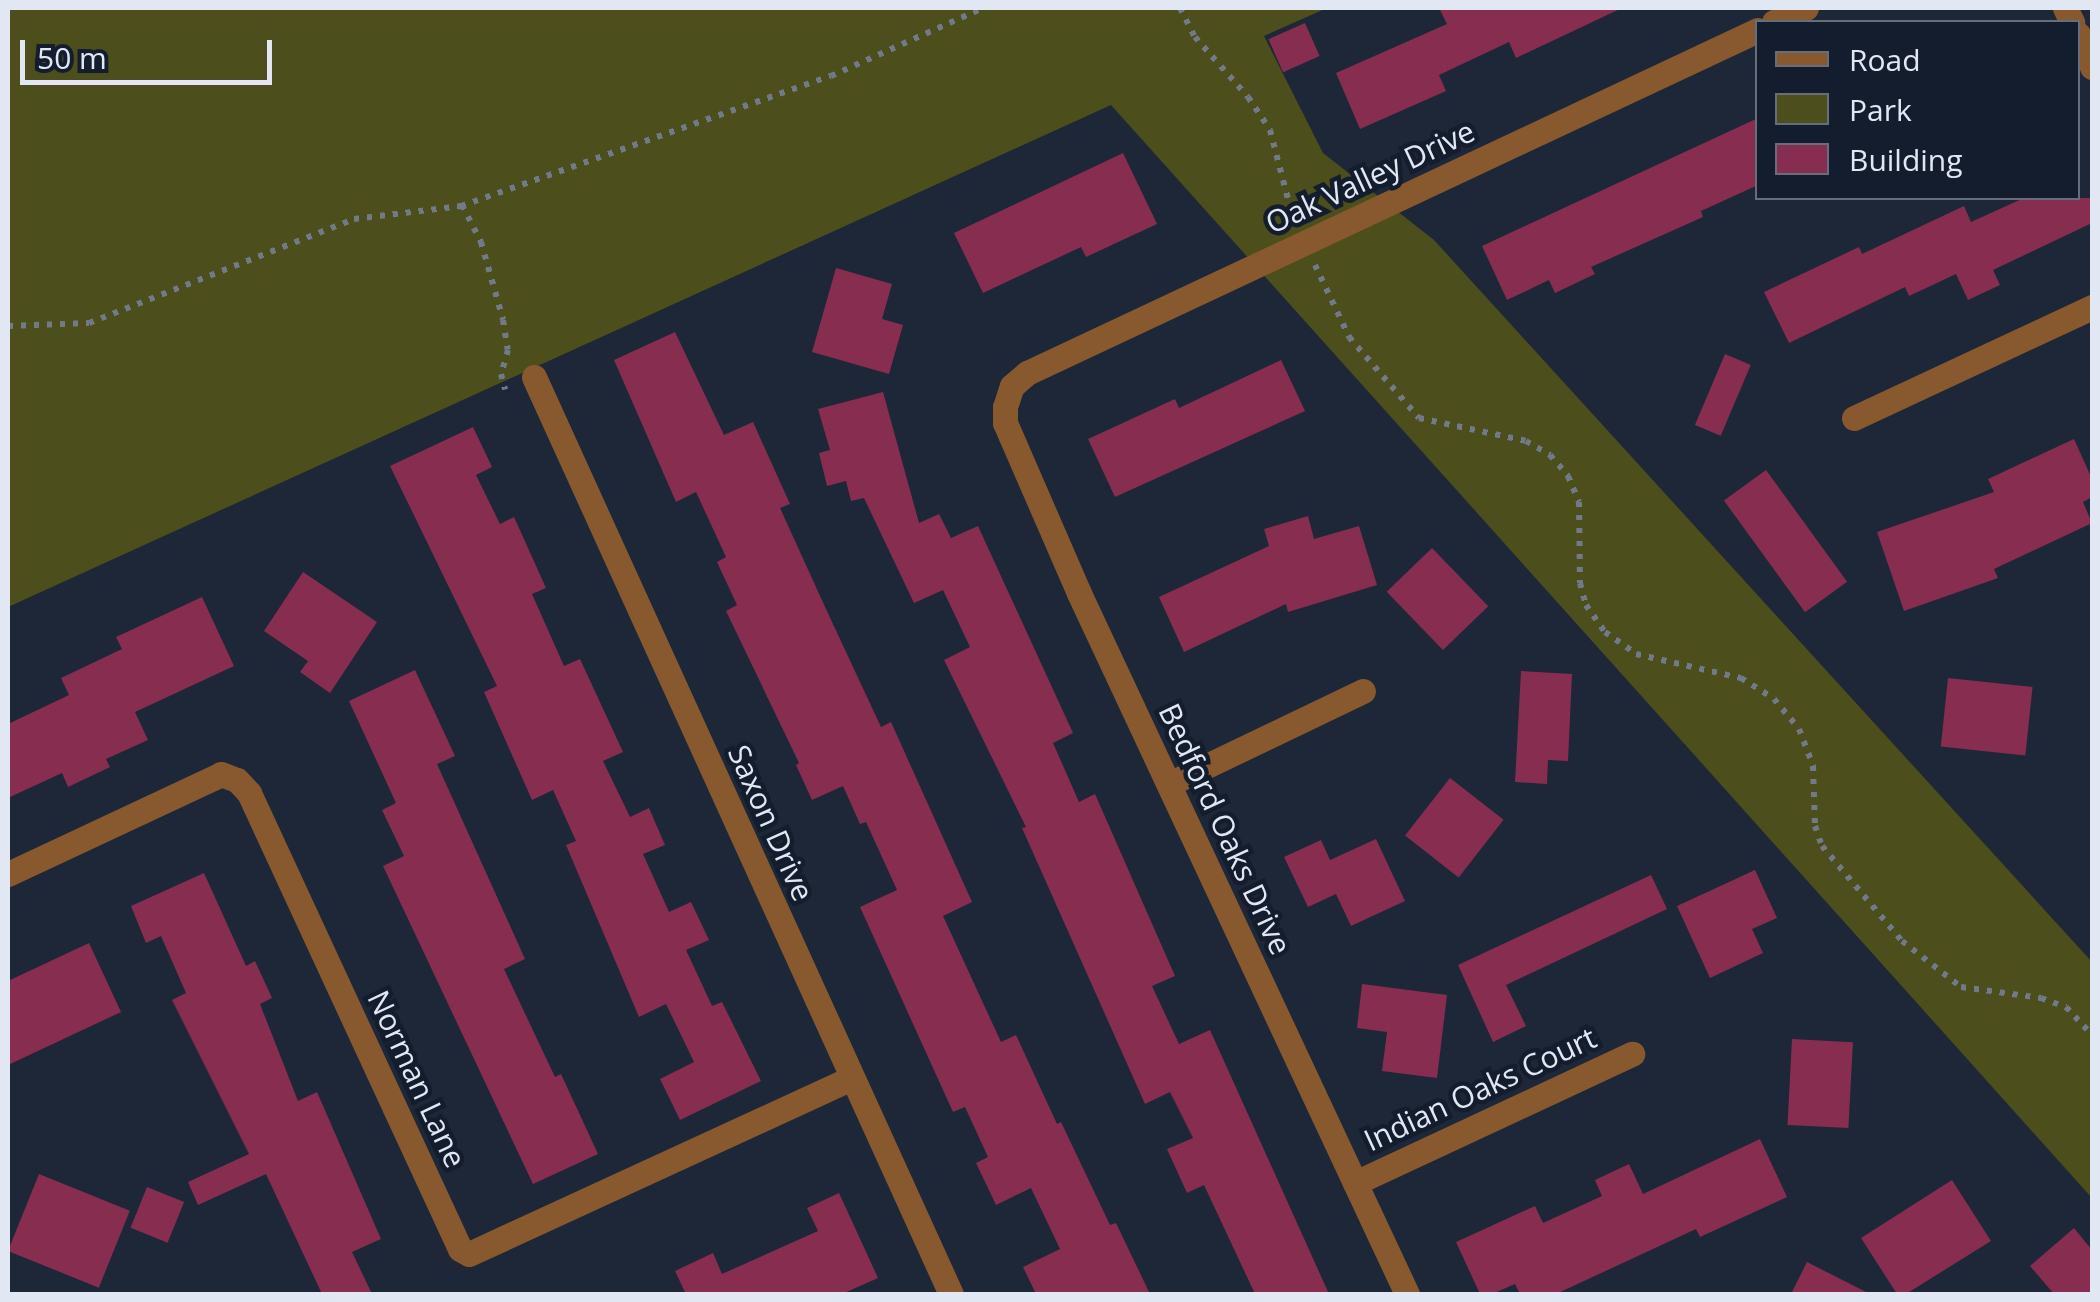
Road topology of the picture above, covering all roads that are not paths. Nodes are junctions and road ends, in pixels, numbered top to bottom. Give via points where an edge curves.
1 (1806, 8) edge
2 (1779, 20) edge
3 (1755, 31) edge
4 (2080, 39) edge
5 (2092, 67) edge
6 (2092, 307) edge
7 (534, 378) road end
8 (1012, 386) joint
9 (1854, 418) dead end
10 (1363, 691) dead end
11 (1169, 784) junction
12 (8, 874) edge
13 (1632, 1054) dead end
14 (850, 1079) junction
15 (1356, 1183) junction
16 (951, 1294) edge
17 (1407, 1294) edge

1 - 2 street
3 - 8 street, Oak Valley Drive via 1027,373
4 - 5 street
6 - 9 street
7 - 14 street, Saxon Drive
8 - 11 street, Bedford Oaks Drive via 1006,423
10 - 11 street
11 - 15 street, Bedford Oaks Drive
12 - 14 street, Norman Lane via 221,774 238,780 460,1249 469,1254
13 - 15 street, Indian Oaks Court
14 - 16 street, Saxon Drive
15 - 17 street, Bedford Oaks Drive

